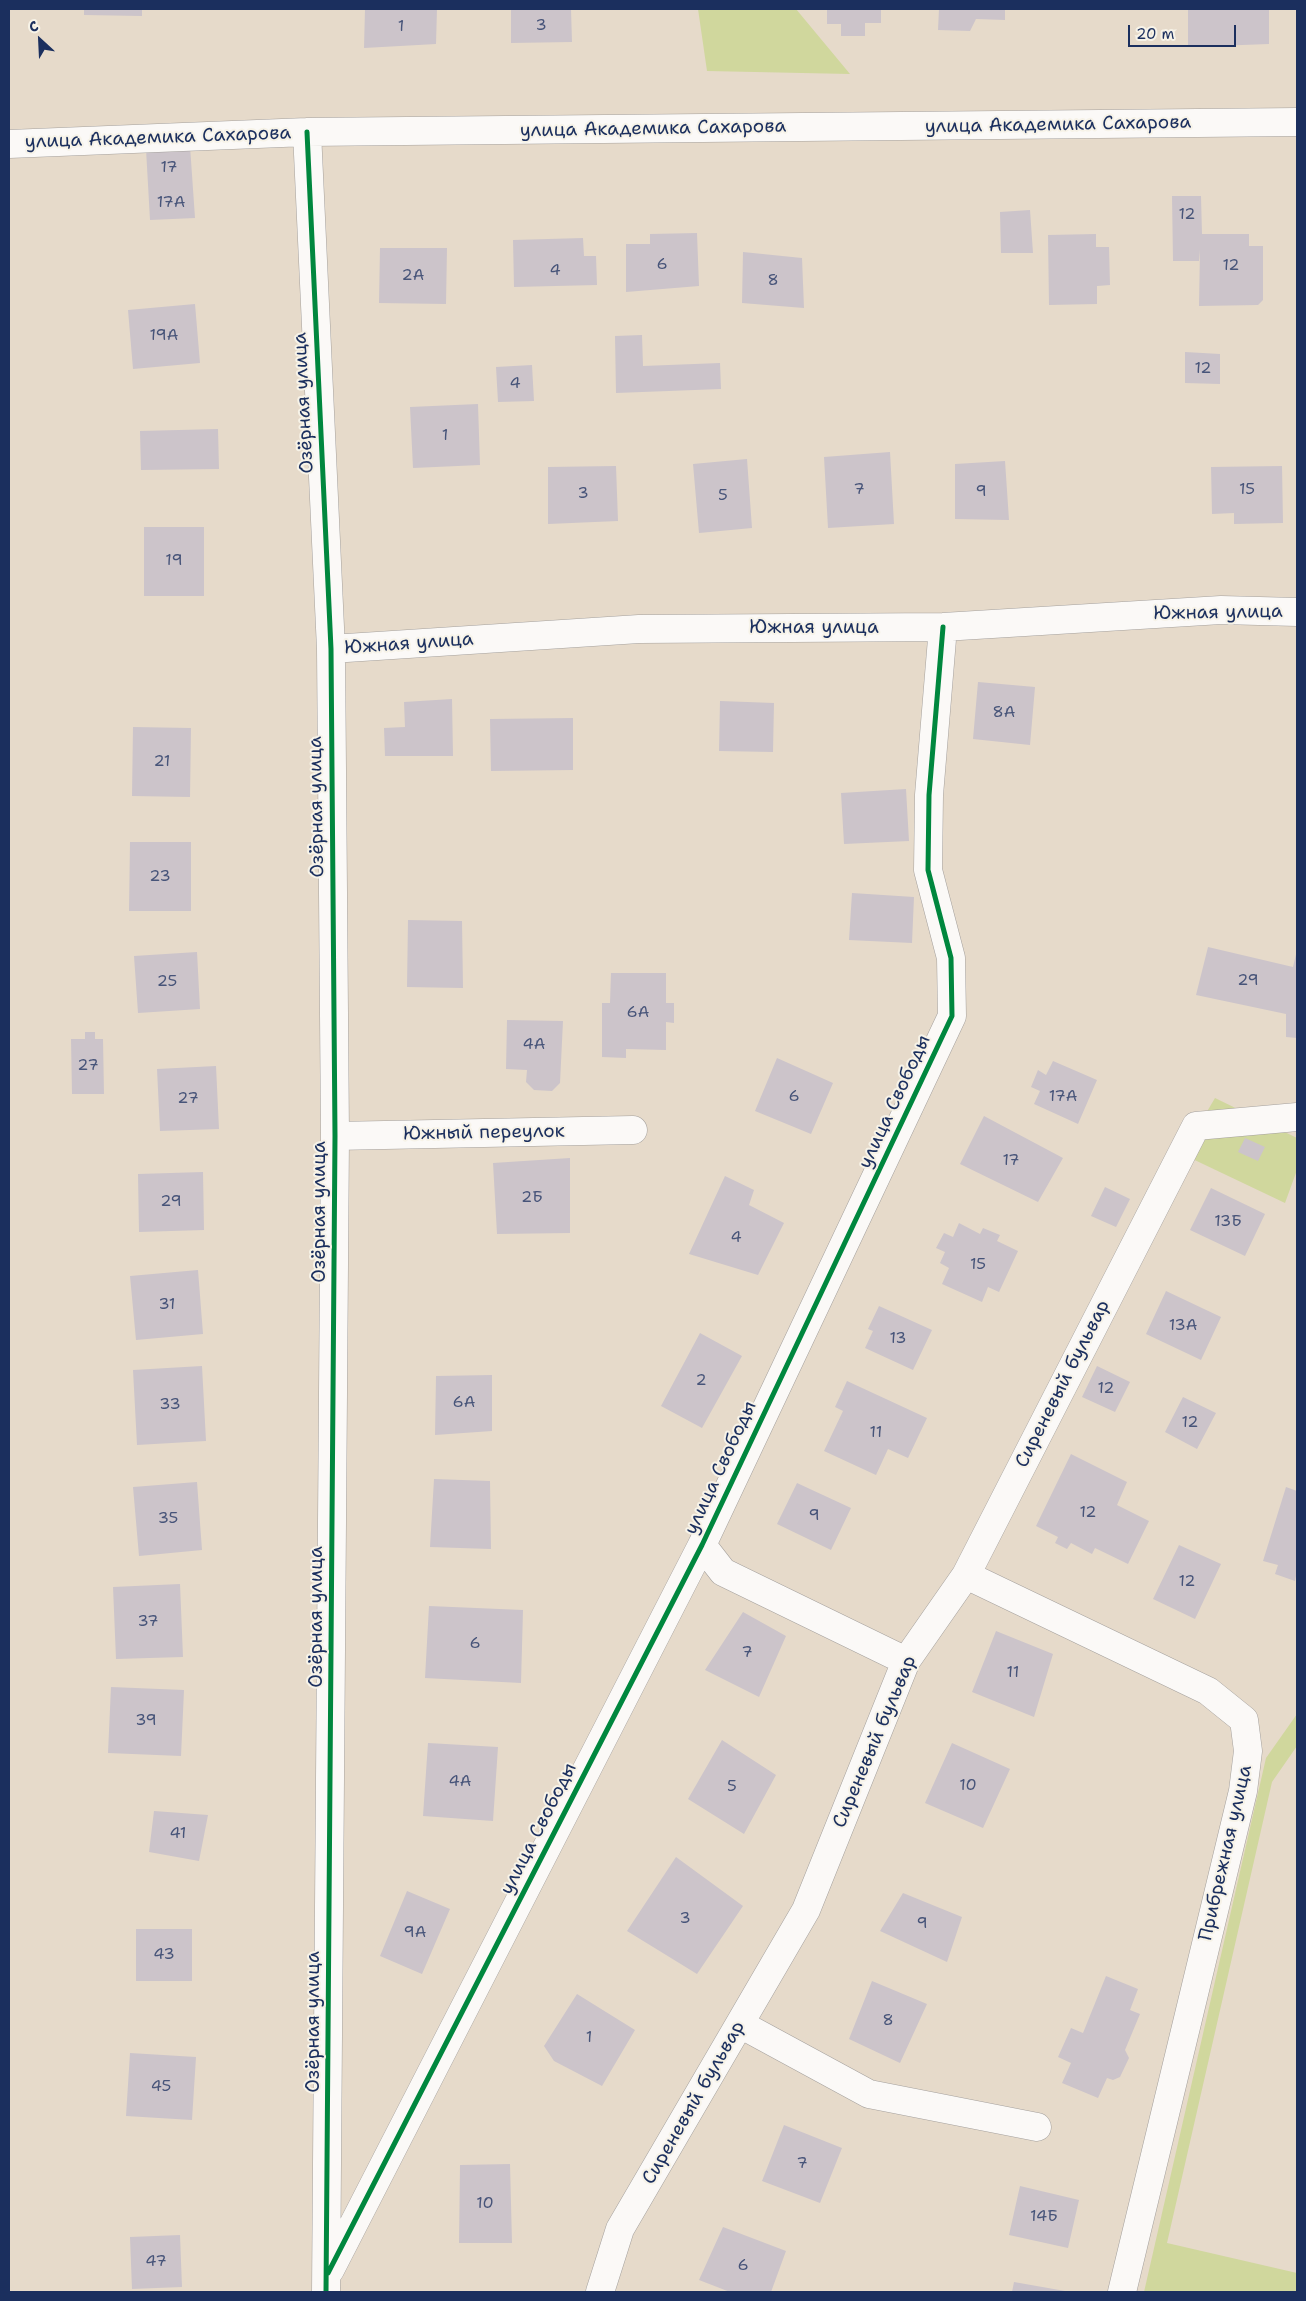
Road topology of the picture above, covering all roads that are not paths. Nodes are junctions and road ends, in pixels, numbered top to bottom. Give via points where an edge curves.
1 (1297, 122) edge
2 (307, 132) junction
3 (9, 144) edge
4 (1297, 612) edge
5 (943, 627) junction
6 (330, 649) junction
7 (1297, 1117) edge
8 (633, 1130) dead end
9 (335, 1136) junction
10 (702, 1545) junction
11 (966, 1575) junction
12 (906, 1661) junction
13 (740, 2024) junction
14 (1037, 2127) dead end
15 (326, 2284) edge
16 (600, 2292) edge
17 (1122, 2292) edge

1 - 2 street, улица Академика Сахарова
2 - 3 street, улица Академика Сахарова
2 - 6 street, Озёрная улица
4 - 5 street, Южная улица via 1221,610
5 - 6 street, Южная улица via 638,629
5 - 10 street, улица Свободы via 929,795 928,870 951,958 952,1016
6 - 9 street, Озёрная улица
7 - 11 street, Сиреневый бульвар via 1196,1126
8 - 9 street, Южный переулок
9 - 15 street, Озёрная улица
10 - 12 street via 723,1572
10 - 15 street, улица Свободы
11 - 12 street, Сиреневый бульвар
11 - 17 street, Прибрежная улица via 1208,1691 1244,1720 1248,1751 1243,1790
12 - 13 street, Сиреневый бульвар via 806,1910
13 - 14 street via 869,2094
13 - 16 street, Сиреневый бульвар via 620,2230

